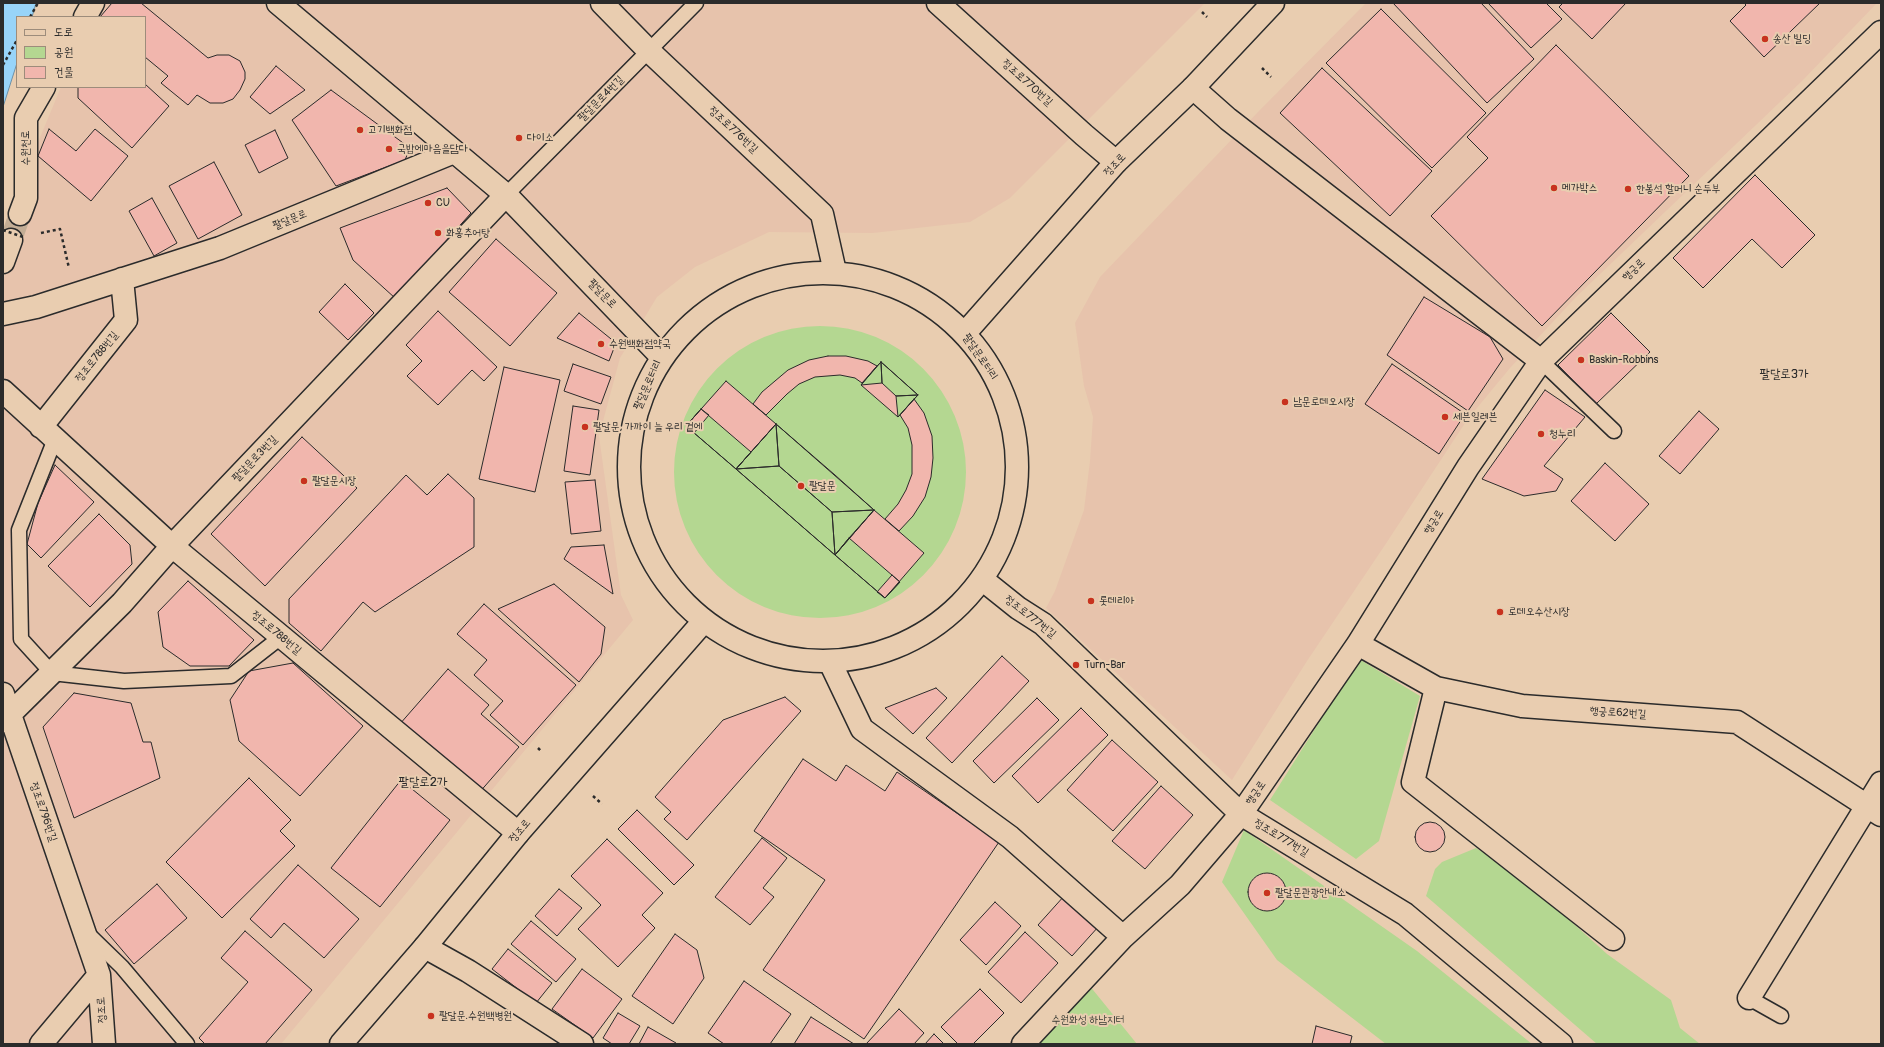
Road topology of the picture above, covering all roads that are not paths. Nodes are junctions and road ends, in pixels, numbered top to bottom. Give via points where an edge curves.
1 (93, 3) edge
2 (602, 3) edge
3 (696, 3) edge
4 (939, 3) edge
5 (1273, 3) edge
6 (285, 5) edge
7 (86, 16) edge
8 (1881, 32) edge
9 (649, 51) junction
10 (43, 88) edge
11 (1193, 88) junction
12 (454, 152) junction
13 (1116, 162) junction
14 (506, 195) junction
15 (20, 214) tunnel mouth
16 (12, 236) tunnel mouth
17 (3, 262) edge
18 (835, 272) junction
19 (122, 279) junction
20 (3, 314) edge
21 (965, 333) junction
22 (661, 356) junction
23 (1541, 361) junction
24 (3, 392) edge
25 (1614, 431) dead end
26 (48, 433) junction
27 (172, 546) junction
28 (983, 580) junction
29 (704, 622) junction
30 (280, 637) junction
31 (1358, 644) junction
32 (830, 662) junction
33 (52, 673) junction
34 (1436, 688) junction
35 (5, 709) edge
36 (1881, 783) edge
37 (1874, 810) edge
38 (1241, 814) junction
39 (518, 833) junction
40 (83, 930) junction
41 (1122, 937) junction
42 (1613, 939) dead end
43 (425, 947) junction
44 (99, 975) junction
45 (1749, 998) joint
46 (1781, 1016) dead end
47 (41, 1044) edge
48 (104, 1044) edge
49 (186, 1044) edge
50 (341, 1044) edge
51 (582, 1044) edge
52 (1023, 1044) edge
53 (1561, 1044) edge

1 - 7 street
2 - 9 street, 정조로776번길
3 - 9 lane, 팔달문로4번길
4 - 13 street, 정조로770번길
5 - 11 street, 정조로
6 - 12 street, 팔달문로
8 - 23 street, 행궁로
9 - 14 lane, 팔달문로4번길
9 - 18 street, 정조로776번길 via 822,214
10 - 15 street, 수원천로 via 26,118 26,198
11 - 13 street, 정조로
11 - 23 street via 1228,119
12 - 14 street, 팔달문로
12 - 19 street, 팔달문로 via 220,248
13 - 21 street, 정조로
14 - 22 street, 팔달문로
14 - 27 street, 팔달문로3번길
16 - 17 street
18 - 21 street, 팔달문로터리 via 883,281 927,302
18 - 22 street, 팔달문로터리 via 768,278 708,308
19 - 20 street via 36,307
19 - 26 street, 정조로788번길 via 126,320
21 - 28 street, 팔달문로터리 via 1001,389 1018,453 1011,520
22 - 29 street, 팔달문로터리 via 635,409 627,467 637,526 663,579
23 - 25 lane
23 - 31 street, 행궁로 via 1468,467
24 - 26 street, 정조로788번길
26 - 27 street, 정조로788번길
26 - 33 lane via 18,530 21,639
27 - 30 street, 정조로788번길
27 - 33 street, 팔달문로3번길 via 122,603
28 - 32 street, 팔달문로터리 via 953,613 916,638 874,655
28 - 38 street, 정조로777번길 via 1043,624
29 - 32 street, 팔달문로터리 via 764,653
29 - 39 street, 정조로
30 - 33 lane via 231,676 124,681
30 - 39 street, 정조로788번길
31 - 34 street, 행궁로62번길
31 - 38 street, 행궁로
32 - 41 street via 862,729 1010,837
33 - 35 street, 팔달문로3번길
34 - 37 street, 행궁로62번길 via 1522,706 1737,722
34 - 42 street via 1413,782
35 - 40 street, 정조로796번길
36 - 37 street
37 - 45 street
38 - 41 street, 행궁로 via 1180,885
38 - 53 street, 정조로777번길 via 1405,914
39 - 43 street, 정조로
40 - 44 street, 정조로796번길
40 - 49 lane, 정조로796번길 via 122,967
41 - 52 street, 행궁로
43 - 50 street, 정조로
43 - 51 street via 468,971
44 - 47 street
44 - 48 street, 정조로
45 - 46 lane

